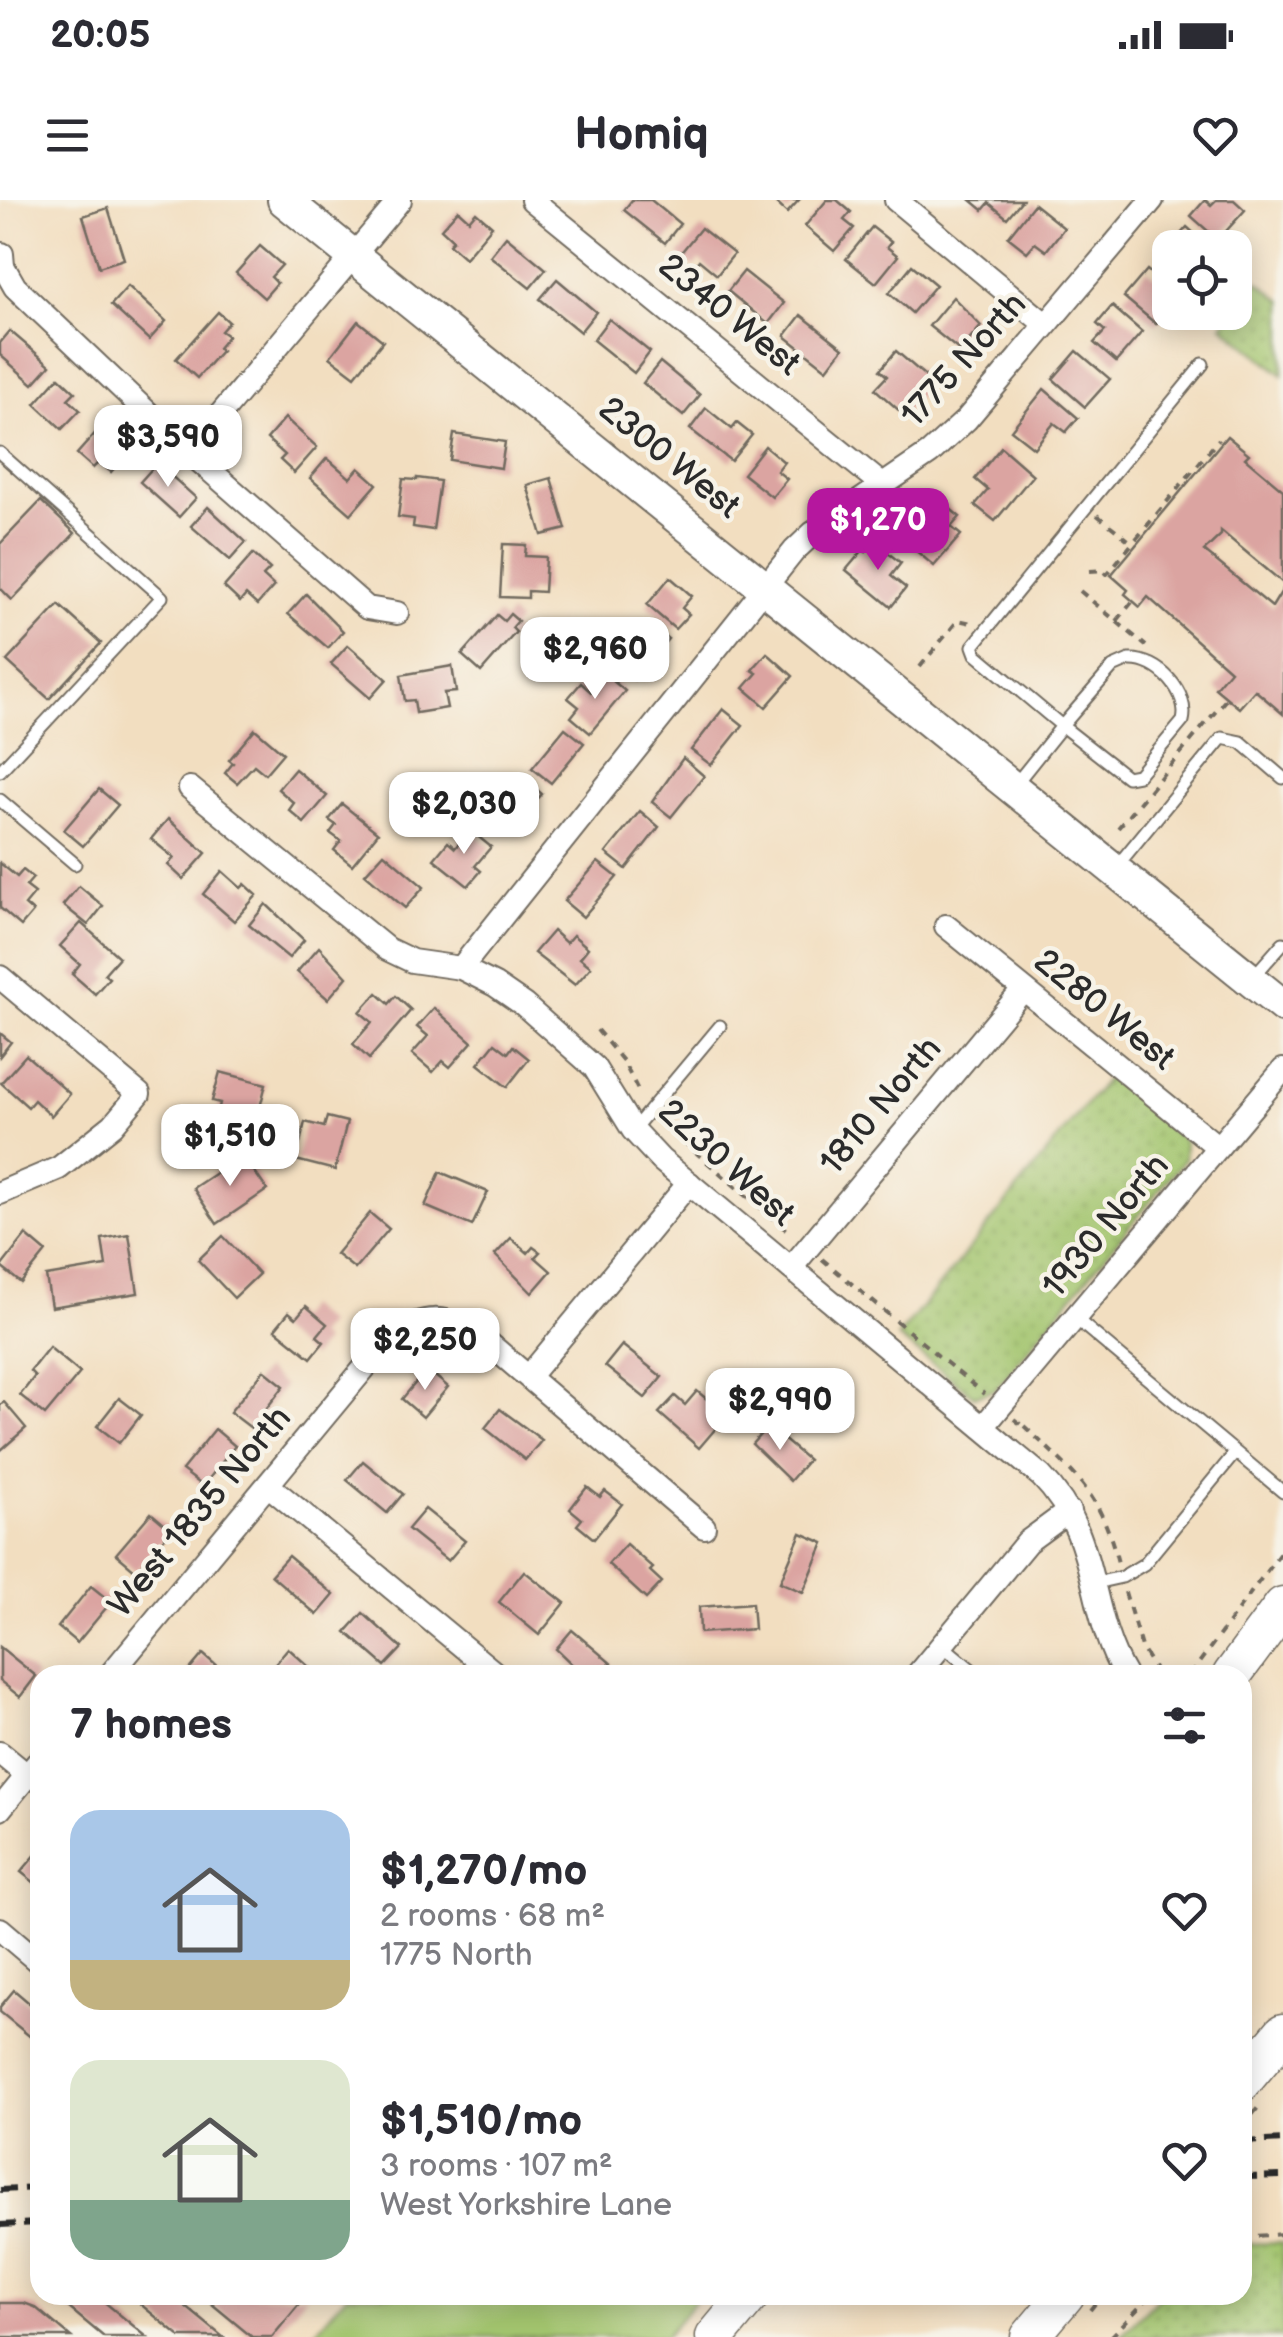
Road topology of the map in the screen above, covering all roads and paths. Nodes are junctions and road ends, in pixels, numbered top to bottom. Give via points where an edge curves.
1 (284, 200) edge
2 (400, 200) edge
3 (532, 200) edge
4 (896, 200) edge
5 (1152, 200) edge
6 (2, 254) edge
7 (354, 258) junction
8 (1045, 324) junction
9 (1203, 364) dead end
10 (1220, 439) dead end
11 (0, 452) edge
12 (189, 452) junction
13 (881, 484) junction
14 (1096, 514) dead end
15 (1134, 545) junction
16 (1090, 571) dead end
17 (765, 586) junction
18 (1080, 592) dead end
19 (1133, 601) dead end
20 (396, 613) dead end
21 (1116, 621) junction
22 (972, 624) dead end
23 (1146, 646) dead end
24 (920, 667) dead end
25 (1227, 698) dead end
26 (1062, 726) junction
27 (0, 771) edge
28 (1283, 778) edge
29 (1014, 786) junction
30 (190, 788) dead end
31 (0, 800) edge
32 (1118, 828) dead end
33 (75, 864) dead end
34 (1115, 868) junction
35 (946, 926) dead end
36 (1283, 943) edge
37 (461, 968) junction
38 (0, 976) edge
39 (1252, 980) junction
40 (1023, 990) junction
41 (1283, 1006) edge
42 (720, 1026) dead end
43 (597, 1030) dead end
44 (1283, 1070) edge
45 (650, 1110) junction
46 (632, 1130) junction
47 (1218, 1147) junction
48 (688, 1183) junction
49 (0, 1193) edge
50 (794, 1236) dead end
51 (825, 1262) dead end
52 (792, 1268) junction
53 (1075, 1318) junction
54 (528, 1376) junction
55 (986, 1396) dead end
56 (1016, 1420) dead end
57 (983, 1427) junction
58 (1235, 1452) junction
59 (1073, 1471) dead end
60 (268, 1484) junction
61 (1282, 1492) edge
62 (1069, 1510) junction
63 (704, 1527) dead end
64 (1283, 1549) edge
65 (1095, 1583) junction
66 (1283, 1606) edge
67 (942, 1645) junction
68 (118, 1665) edge
69 (485, 1665) edge
70 (925, 1665) edge
71 (966, 1665) edge
72 (1121, 1665) edge
73 (1197, 1665) edge
74 (1239, 1665) edge
75 (0, 1752) edge
76 (30, 1766) edge
77 (30, 1773) edge
78 (0, 1809) edge
79 (0, 1930) edge
80 (30, 1955) edge
81 (1283, 2033) edge
82 (1252, 2070) edge
83 (1283, 2234) edge
84 (1252, 2236) edge
85 (742, 2305) edge
86 (1057, 2305) edge
87 (1141, 2305) edge
88 (715, 2337) edge
89 (1030, 2337) edge
90 (1111, 2337) edge

1 - 7 main road, 2300 West
2 - 7 street
3 - 13 street, 2340 West
4 - 8 street
5 - 8 street, 1775 North
6 - 12 street via 15,287
7 - 12 street
7 - 17 main road, 2300 West
8 - 13 street, 1775 North via 966,420
9 - 26 lane via 973,646
10 - 15 path
11 - 27 lane via 162,596
12 - 20 street via 367,608
13 - 17 street, 1775 North via 813,533
14 - 15 path
15 - 16 path via 1108,574
17 - 29 main road, 2300 West
17 - 37 street, 1775 North
18 - 21 path
19 - 21 path
21 - 23 path
22 - 24 path via 958,620
25 - 32 path
26 - 26 lane via 1132,777 1186,710 1180,690 1147,662 1129,660 1113,667
26 - 29 lane
28 - 34 lane via 1240,742 1222,738
29 - 34 main road, 2300 West
30 - 37 street, 2230 West via 387,950
31 - 33 lane
34 - 39 main road, 2300 West
35 - 40 street, 2280 West
36 - 39 lane
37 - 46 street, 2230 West via 495,985 584,1056
38 - 49 street via 140,1094 113,1126 59,1168
39 - 41 main road, 2300 West
40 - 47 street, 2280 West
40 - 52 street, 1810 North
42 - 45 lane
43 - 45 path
44 - 47 street, 1930 North
45 - 46 lane
45 - 50 path
46 - 48 street, 2230 West
47 - 53 street, 1930 North
48 - 52 street, 2230 West
48 - 54 street
51 - 55 path
52 - 57 street, 2230 West
53 - 57 street, 1930 North
53 - 58 lane
54 - 60 street, West 1835 North via 463,1326 432,1318 403,1328
54 - 63 street
56 - 59 path
57 - 62 street, 2230 West via 1041,1476
58 - 61 lane
58 - 65 lane via 1144,1564
60 - 68 street, West 1835 North
60 - 69 street
62 - 65 street, 2230 West
62 - 67 street via 1027,1542
64 - 73 path
65 - 72 street, 2230 West
66 - 74 highway
67 - 70 street
67 - 71 lane
75 - 76 street
77 - 78 street
79 - 80 street
81 - 82 highway
83 - 84 path
85 - 88 highway
86 - 89 highway
87 - 90 path

